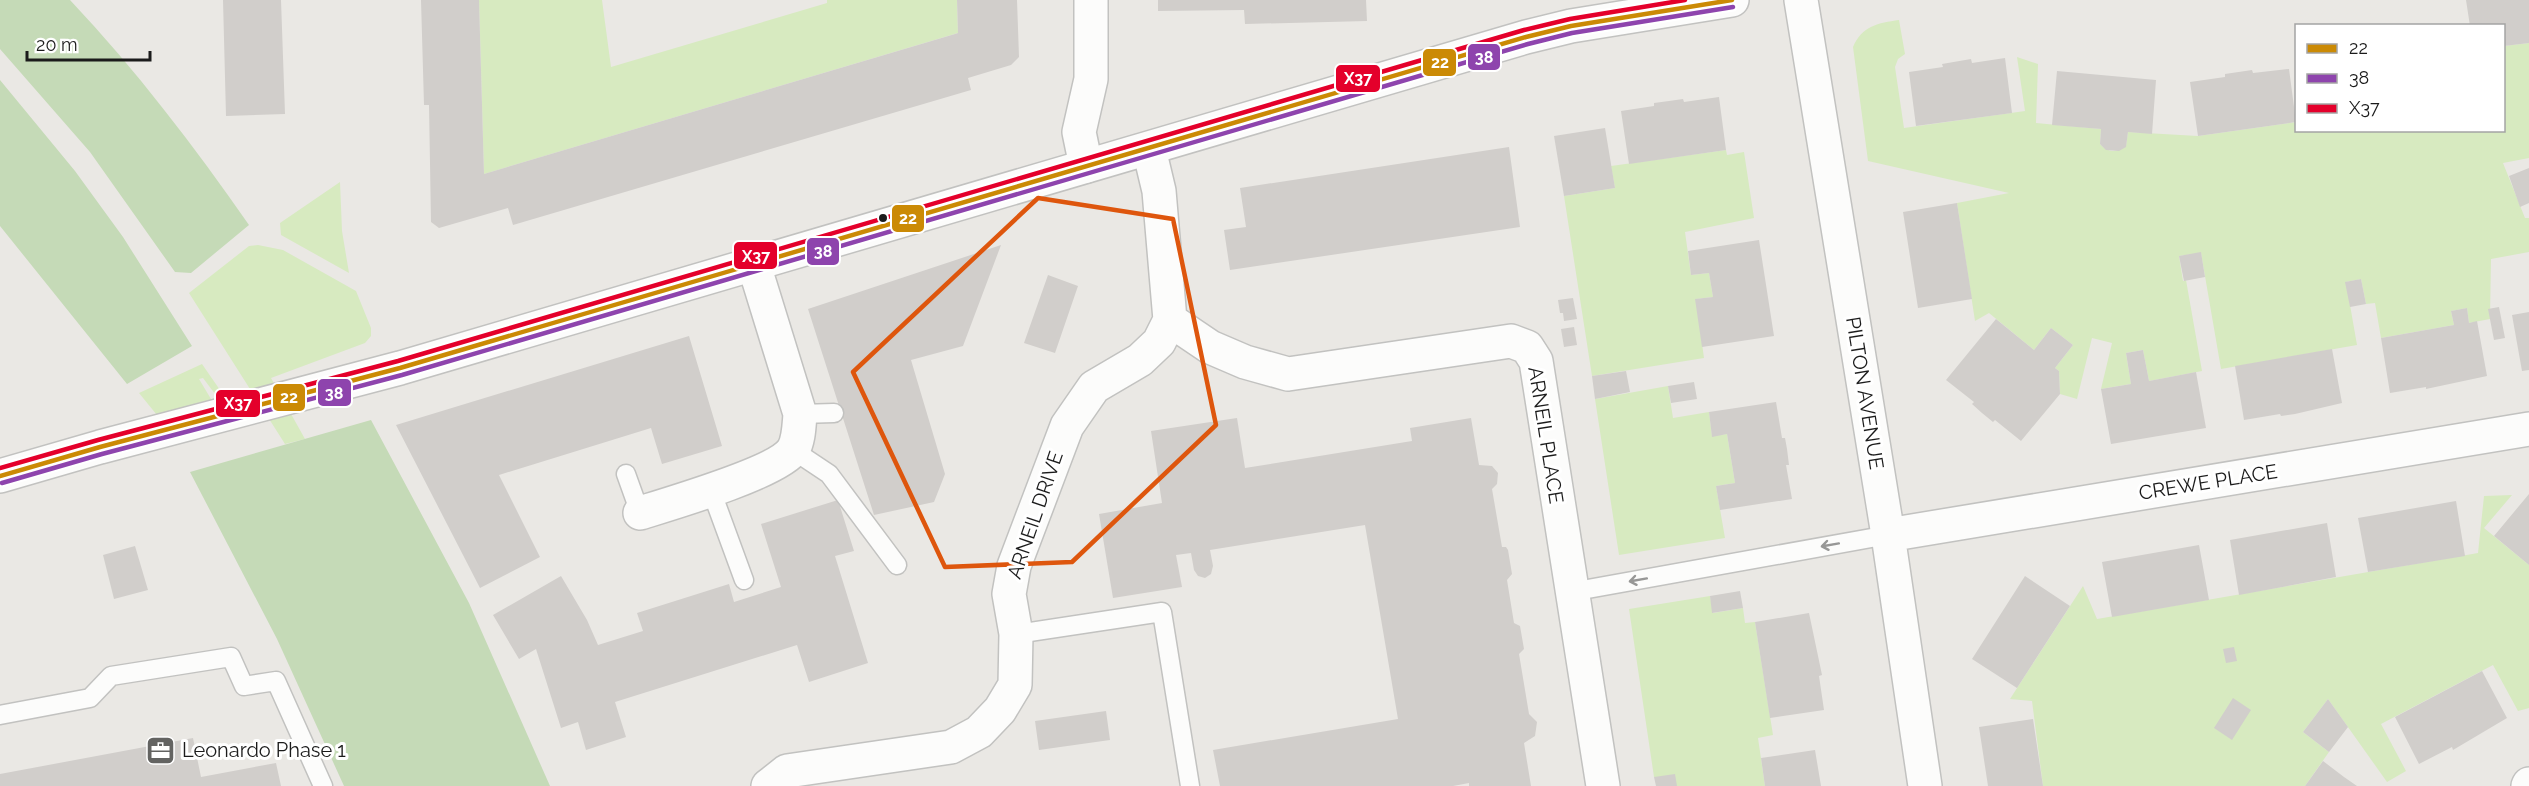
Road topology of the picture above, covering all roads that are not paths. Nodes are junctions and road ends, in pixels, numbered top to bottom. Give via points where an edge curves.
1 (1091, 0) edge
2 (1732, 0) edge
3 (1801, 0) edge
4 (1149, 149) junction
5 (1086, 166) junction
6 (754, 265) junction
7 (1170, 320) junction
8 (834, 413) dead end
9 (800, 414) junction
10 (2529, 429) edge
11 (793, 450) junction
12 (626, 474) dead end
13 (0, 476) edge
14 (711, 490) junction
15 (640, 513) joint
16 (1888, 535) junction
17 (897, 565) dead end
18 (744, 580) dead end
19 (1571, 592) junction
20 (1016, 634) junction
21 (0, 716) edge
22 (323, 786) edge
23 (768, 786) edge
24 (1190, 786) edge
25 (1603, 786) edge
26 (1925, 786) edge

1 - 5 street via 1091,79 1079,132
2 - 4 street via 1581,24 1526,37
3 - 16 street, PILTON AVENUE
4 - 5 street
4 - 7 street via 1160,191
5 - 6 street
6 - 9 street
6 - 13 street via 400,368
7 - 19 street, ARNEIL PLACE via 1210,347 1288,374 1501,342 1527,347 1536,361
7 - 20 street, ARNEIL DRIVE via 1160,342 1140,360 1094,387 1067,426 1014,566 1010,594
8 - 9 lane
9 - 11 street
10 - 16 street, CREWE PLACE
11 - 14 street via 777,464
11 - 17 lane via 830,474
12 - 15 lane
14 - 15 street
14 - 18 lane
16 -> 19 lane
16 - 26 street, PILTON AVENUE
19 - 25 street, ARNEIL PLACE
20 - 23 street, ARNEIL DRIVE via 1015,685 980,732 951,747 787,771
20 - 24 lane via 1162,612
21 - 22 lane via 90,698 111,676 231,657 244,686 276,681

